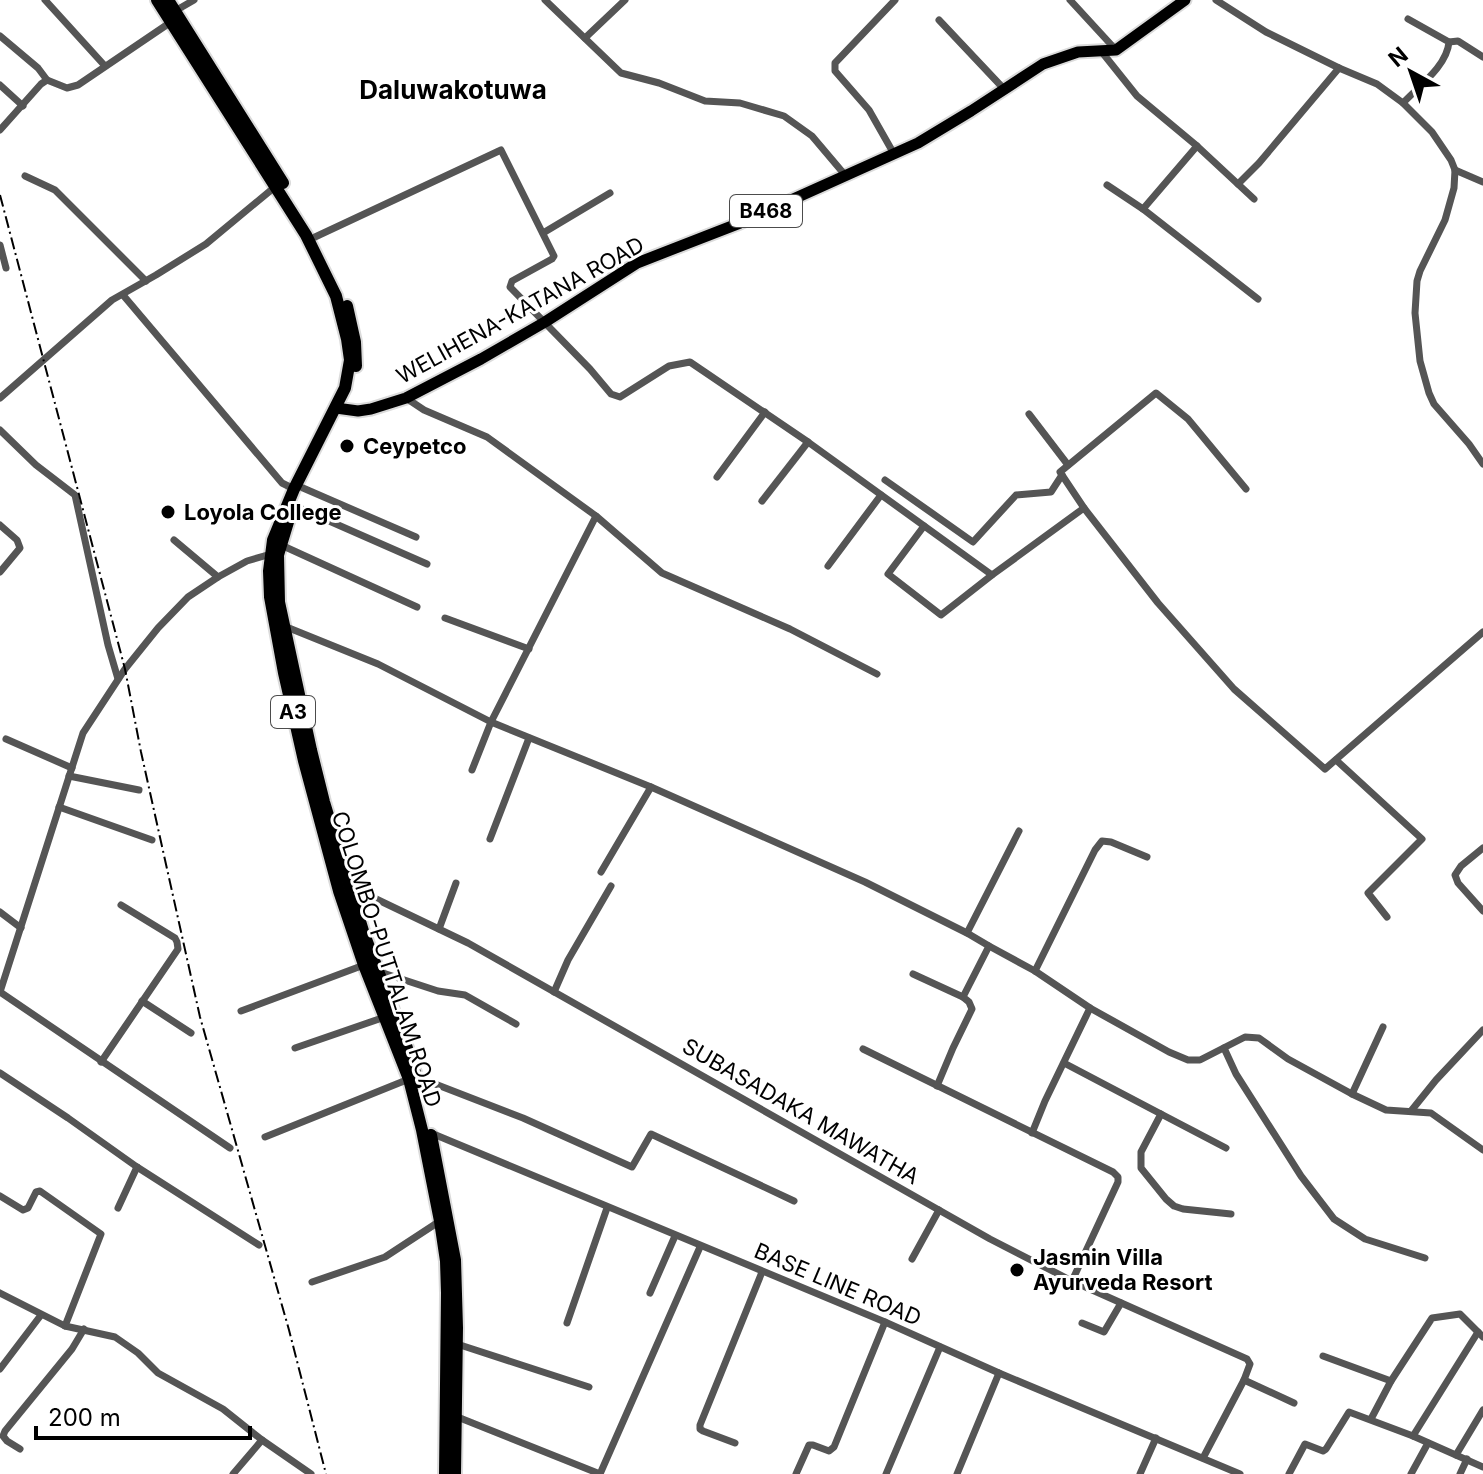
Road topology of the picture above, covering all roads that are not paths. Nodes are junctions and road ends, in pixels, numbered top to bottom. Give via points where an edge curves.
1 (45, 0) edge
2 (157, 0) edge
3 (194, 0) edge
4 (545, 0) edge
5 (625, 0) edge
6 (895, 0) edge
7 (1070, 0) edge
8 (1185, 0) edge
9 (1216, 0) edge
10 (171, 11) edge
11 (1408, 19) dead end
12 (939, 20) dead end
13 (0, 36) edge
14 (585, 38) junction
15 (1449, 42) junction
16 (1116, 50) junction
17 (1100, 51) junction
18 (1483, 57) edge
19 (105, 66) junction
20 (1339, 68) junction
21 (47, 80) junction
22 (0, 85) edge
23 (1004, 89) junction
24 (1403, 103) junction
25 (23, 106) junction
26 (0, 130) edge
27 (1197, 146) junction
28 (894, 154) junction
29 (1455, 170) junction
30 (845, 175) junction
31 (25, 176) dead end
32 (1483, 182) edge
33 (1238, 184) junction
34 (1107, 185) dead end
35 (276, 186) junction
36 (610, 193) dead end
37 (1254, 199) dead end
38 (1143, 209) junction
39 (543, 233) junction
40 (315, 237) junction
41 (0, 245) edge
42 (6, 268) dead end
43 (146, 281) junction
44 (123, 295) junction
45 (1258, 299) dead end
46 (545, 322) junction
47 (0, 398) edge
48 (406, 398) junction
49 (338, 409) junction
50 (765, 412) junction
51 (1029, 414) dead end
52 (0, 430) edge
53 (808, 442) junction
54 (1483, 464) edge
55 (1068, 465) junction
56 (1062, 475) junction
57 (717, 477) dead end
58 (885, 480) dead end
59 (298, 488) junction
60 (1246, 489) dead end
61 (881, 495) junction
62 (762, 501) dead end
63 (295, 506) junction
64 (1084, 508) junction
65 (596, 516) junction
66 (0, 525) edge
67 (924, 526) junction
68 (416, 537) dead end
69 (174, 540) dead end
70 (277, 550) junction
71 (427, 564) dead end
72 (828, 566) dead end
73 (0, 572) edge
74 (992, 575) junction
75 (218, 577) junction
76 (417, 607) dead end
77 (445, 618) dead end
78 (284, 626) junction
79 (1483, 632) edge
80 (529, 649) junction
81 (877, 674) dead end
82 (118, 679) junction
83 (491, 722) junction
84 (529, 738) junction
85 (6, 739) dead end
86 (1336, 760) junction
87 (472, 770) dead end
88 (71, 772) junction
89 (651, 787) junction
90 (139, 790) dead end
91 (59, 807) junction
92 (1019, 831) dead end
93 (490, 839) dead end
94 (152, 840) dead end
95 (1483, 848) edge
96 (1147, 857) dead end
97 (601, 872) dead end
98 (456, 883) dead end
99 (611, 886) dead end
100 (345, 891) junction
101 (121, 905) dead end
102 (1483, 911) edge
103 (0, 912) edge
104 (1387, 917) dead end
105 (21, 928) junction
106 (439, 929) junction
107 (967, 933) junction
108 (989, 946) junction
109 (369, 969) junction
110 (1035, 971) junction
111 (913, 974) dead end
112 (0, 992) edge
113 (554, 992) junction
114 (963, 997) junction
115 (142, 1001) junction
116 (1090, 1008) junction
117 (241, 1011) dead end
118 (385, 1017) junction
119 (516, 1024) dead end
120 (1383, 1027) dead end
121 (1483, 1030) edge
122 (191, 1033) dead end
123 (295, 1048) dead end
124 (1224, 1048) junction
125 (863, 1049) dead end
126 (101, 1062) junction
127 (1064, 1063) junction
128 (0, 1073) edge
129 (413, 1078) junction
130 (937, 1086) junction
131 (1352, 1094) junction
132 (1411, 1111) junction
133 (1161, 1114) junction
134 (427, 1131) junction
135 (1032, 1133) junction
136 (265, 1137) dead end
137 (230, 1148) dead end
138 (1226, 1148) dead end
139 (1483, 1150) edge
140 (137, 1167) junction
141 (0, 1196) edge
142 (794, 1201) dead end
143 (118, 1208) dead end
144 (607, 1208) junction
145 (939, 1210) junction
146 (1231, 1214) dead end
147 (440, 1221) junction
148 (675, 1236) junction
149 (259, 1245) dead end
150 (700, 1247) junction
151 (1425, 1258) dead end
152 (912, 1259) dead end
153 (762, 1272) junction
154 (1072, 1281) junction
155 (312, 1282) dead end
156 (0, 1293) edge
157 (650, 1293) dead end
158 (1121, 1303) junction
159 (41, 1315) junction
160 (885, 1322) junction
161 (567, 1323) dead end
162 (1082, 1323) dead end
163 (65, 1326) junction
164 (84, 1329) junction
165 (1480, 1335) edge
166 (457, 1344) junction
167 (940, 1347) junction
168 (1323, 1356) dead end
169 (0, 1369) edge
170 (999, 1373) junction
171 (1244, 1380) junction
172 (1391, 1381) junction
173 (589, 1387) dead end
174 (1294, 1403) dead end
175 (1483, 1410) edge
176 (455, 1416) junction
177 (1371, 1419) junction
178 (1413, 1436) junction
179 (1156, 1438) junction
180 (262, 1440) junction
181 (735, 1443) dead end
182 (1428, 1443) junction
183 (20, 1449) dead end
184 (1456, 1455) junction
185 (1203, 1458) junction
186 (1467, 1459) junction
187 (1483, 1467) edge
188 (233, 1474) edge
189 (311, 1474) edge
190 (445, 1474) edge
191 (455, 1474) edge
192 (796, 1474) edge
193 (886, 1474) edge
194 (957, 1474) edge
195 (1140, 1474) edge
196 (1240, 1474) edge
197 (1289, 1474) edge
198 (1411, 1474) edge
199 (1460, 1474) edge

1 - 19 street
2 - 10 highway, COLOMBO-PUTTALAM ROAD / A3
3 - 10 street
4 - 14 street
5 - 14 street
6 - 28 street via 835,63 835,71 869,110
7 - 16 street
8 - 16 main road
9 - 20 street
10 - 19 street
10 - 35 highway, COLOMBO-PUTTALAM ROAD / A3
10 - 40 highway, COLOMBO-PUTTALAM ROAD / A3
11 - 15 street
12 - 23 street
13 - 21 street
14 - 30 street via 621,73 705,101 740,103 784,116 812,136
15 - 18 street via 1458,41
15 - 24 street via 1438,66
16 - 17 main road, WELIHENA-KATANA ROAD / B468
17 - 23 main road, WELIHENA-KATANA ROAD / B468 via 1043,64
17 - 27 street via 1137,96
19 - 21 street via 67,88
20 - 24 street via 1377,84
20 - 33 street
21 - 25 street
22 - 25 street
23 - 28 main road, WELIHENA-KATANA ROAD / B468
24 - 29 street via 1432,132
25 - 26 street
27 - 33 street
27 - 38 street
28 - 30 main road, WELIHENA-KATANA ROAD / B468
29 - 32 street
29 - 54 street via 1445,220 1417,281 1415,313 1429,393
30 - 46 main road, WELIHENA-KATANA ROAD / B468 via 637,263
31 - 43 street via 55,190
33 - 37 street
34 - 38 street
35 - 43 street via 206,244
35 - 49 highway, COLOMBO-PUTTALAM ROAD / A3 via 336,296 350,360
36 - 39 street
38 - 45 street
39 - 40 street via 499,150
39 - 46 street via 554,256 510,287
40 - 49 highway, COLOMBO-PUTTALAM ROAD / A3 via 346,302 355,342 352,384
41 - 42 street
43 - 44 street
44 - 47 street
44 - 59 street via 282,483
46 - 48 main road, WELIHENA-KATANA ROAD / B468
46 - 50 street via 611,394 620,397 669,366 690,362
48 - 49 main road, WELIHENA-KATANA ROAD / B468 via 371,409
48 - 65 street via 487,437
49 - 59 highway, COLOMBO-PUTTALAM ROAD / A3
50 - 53 street
50 - 57 street
51 - 55 street
52 - 82 street via 75,495
53 - 61 street
53 - 62 street
55 - 56 street
55 - 60 street via 1156,393 1188,419
56 - 58 street via 1051,492 1016,495 973,542
56 - 64 street
59 - 63 highway, COLOMBO-PUTTALAM ROAD / A3
59 - 68 street
59 - 70 highway, COLOMBO-PUTTALAM ROAD / A3 via 278,526
61 - 67 street
61 - 72 street
63 - 70 highway, COLOMBO-PUTTALAM ROAD / A3
63 - 71 street
64 - 74 street
64 - 86 street via 1234,689 1325,769
65 - 80 street
65 - 81 street via 662,573
66 - 73 street via 20,548
67 - 74 street
67 - 74 street via 888,574 941,615
69 - 75 street
70 - 75 street
70 - 76 street
70 - 78 highway, COLOMBO-PUTTALAM ROAD / A3
70 - 100 highway, COLOMBO-PUTTALAM ROAD / A3 via 269,571 275,630 304,761
75 - 82 street via 188,597
77 - 80 street
78 - 83 street via 378,664
78 - 100 highway, COLOMBO-PUTTALAM ROAD / A3
79 - 86 street
80 - 83 street
82 - 88 street via 83,733
83 - 84 street
83 - 87 street
84 - 89 street
84 - 93 street
85 - 88 street
86 - 104 street via 1422,839 1368,893
88 - 90 street
88 - 91 street
89 - 97 street
89 - 107 street
91 - 94 street
91 - 105 street
92 - 107 street
95 - 102 street via 1455,875
96 - 110 street via 1102,841
98 - 106 street
99 - 113 street
100 - 106 street, SUBASADAKA MAWATHA via 372,897
100 - 109 highway, COLOMBO-PUTTALAM ROAD / A3
101 - 115 street via 177,942 176,953
103 - 105 street
105 - 112 street
106 - 113 street, SUBASADAKA MAWATHA
107 - 108 street
108 - 110 street
108 - 114 street
109 - 117 street
109 - 118 highway, COLOMBO-PUTTALAM ROAD / A3
109 - 119 street via 465,995
109 - 129 highway, COLOMBO-PUTTALAM ROAD / A3
110 - 116 street
111 - 114 street
112 - 126 street
113 - 145 street, SUBASADAKA MAWATHA
114 - 130 street via 972,1009
115 - 122 street
115 - 126 street
116 - 124 street via 1188,1060
116 - 127 street
118 - 123 street
118 - 129 highway, COLOMBO-PUTTALAM ROAD / A3
120 - 131 street
121 - 132 street
124 - 131 street via 1245,1037 1259,1038
124 - 151 street via 1301,1176 1334,1219 1365,1239
125 - 130 street
126 - 137 street
127 - 133 street
127 - 135 street
128 - 140 street
129 - 134 highway, COLOMBO-PUTTALAM ROAD / A3
129 - 136 street
129 - 142 street via 523,1118 632,1167 651,1134
130 - 135 street
131 - 132 street via 1386,1110
132 - 139 street via 1431,1113
133 - 138 street
133 - 146 street via 1141,1152 1141,1168 1174,1206
134 - 144 street, BASE LINE ROAD
134 - 147 highway, COLOMBO-PUTTALAM ROAD / A3
134 - 166 highway, COLOMBO-PUTTALAM ROAD / A3 via 455,1260
135 - 154 street via 1118,1177
140 - 143 street
140 - 149 street
141 - 163 street via 23,1210 40,1191 101,1234
144 - 148 street, BASE LINE ROAD
144 - 161 street
145 - 152 street
145 - 154 street, SUBASADAKA MAWATHA
147 - 155 street via 385,1257
147 - 190 highway, COLOMBO-PUTTALAM ROAD / A3 via 447,1293
148 - 150 street, BASE LINE ROAD
148 - 157 street
150 - 153 street, BASE LINE ROAD
150 - 176 street via 600,1474
153 - 160 street, BASE LINE ROAD
153 - 181 street via 700,1425
154 - 158 street, SUBASADAKA MAWATHA
156 - 159 street
158 - 162 street via 1104,1332
158 - 171 street, SUBASADAKA MAWATHA via 1247,1359
159 - 163 street
159 - 169 street
160 - 167 street, BASE LINE ROAD
160 - 192 street via 832,1449 809,1445
163 - 164 street
164 - 180 street via 115,1337 158,1373 223,1409
164 - 183 street via 5,1431 7,1441
165 - 172 street via 1460,1314 1432,1318
165 - 178 street
166 - 173 street
166 - 176 highway, COLOMBO-PUTTALAM ROAD / A3
167 - 170 street, BASE LINE ROAD
167 - 193 street
168 - 172 street
170 - 179 street, BASE LINE ROAD
170 - 194 street
171 - 174 street
171 - 185 street
172 - 177 street
175 - 184 street
176 - 191 highway, COLOMBO-PUTTALAM ROAD / A3
177 - 178 street
177 - 197 street via 1349,1412 1326,1449 1305,1444
178 - 182 street
179 - 185 street, BASE LINE ROAD
179 - 195 street
180 - 188 street
180 - 189 street
182 - 184 street
182 - 198 street
184 - 186 street
185 - 196 street, BASE LINE ROAD
186 - 187 street
186 - 199 street

